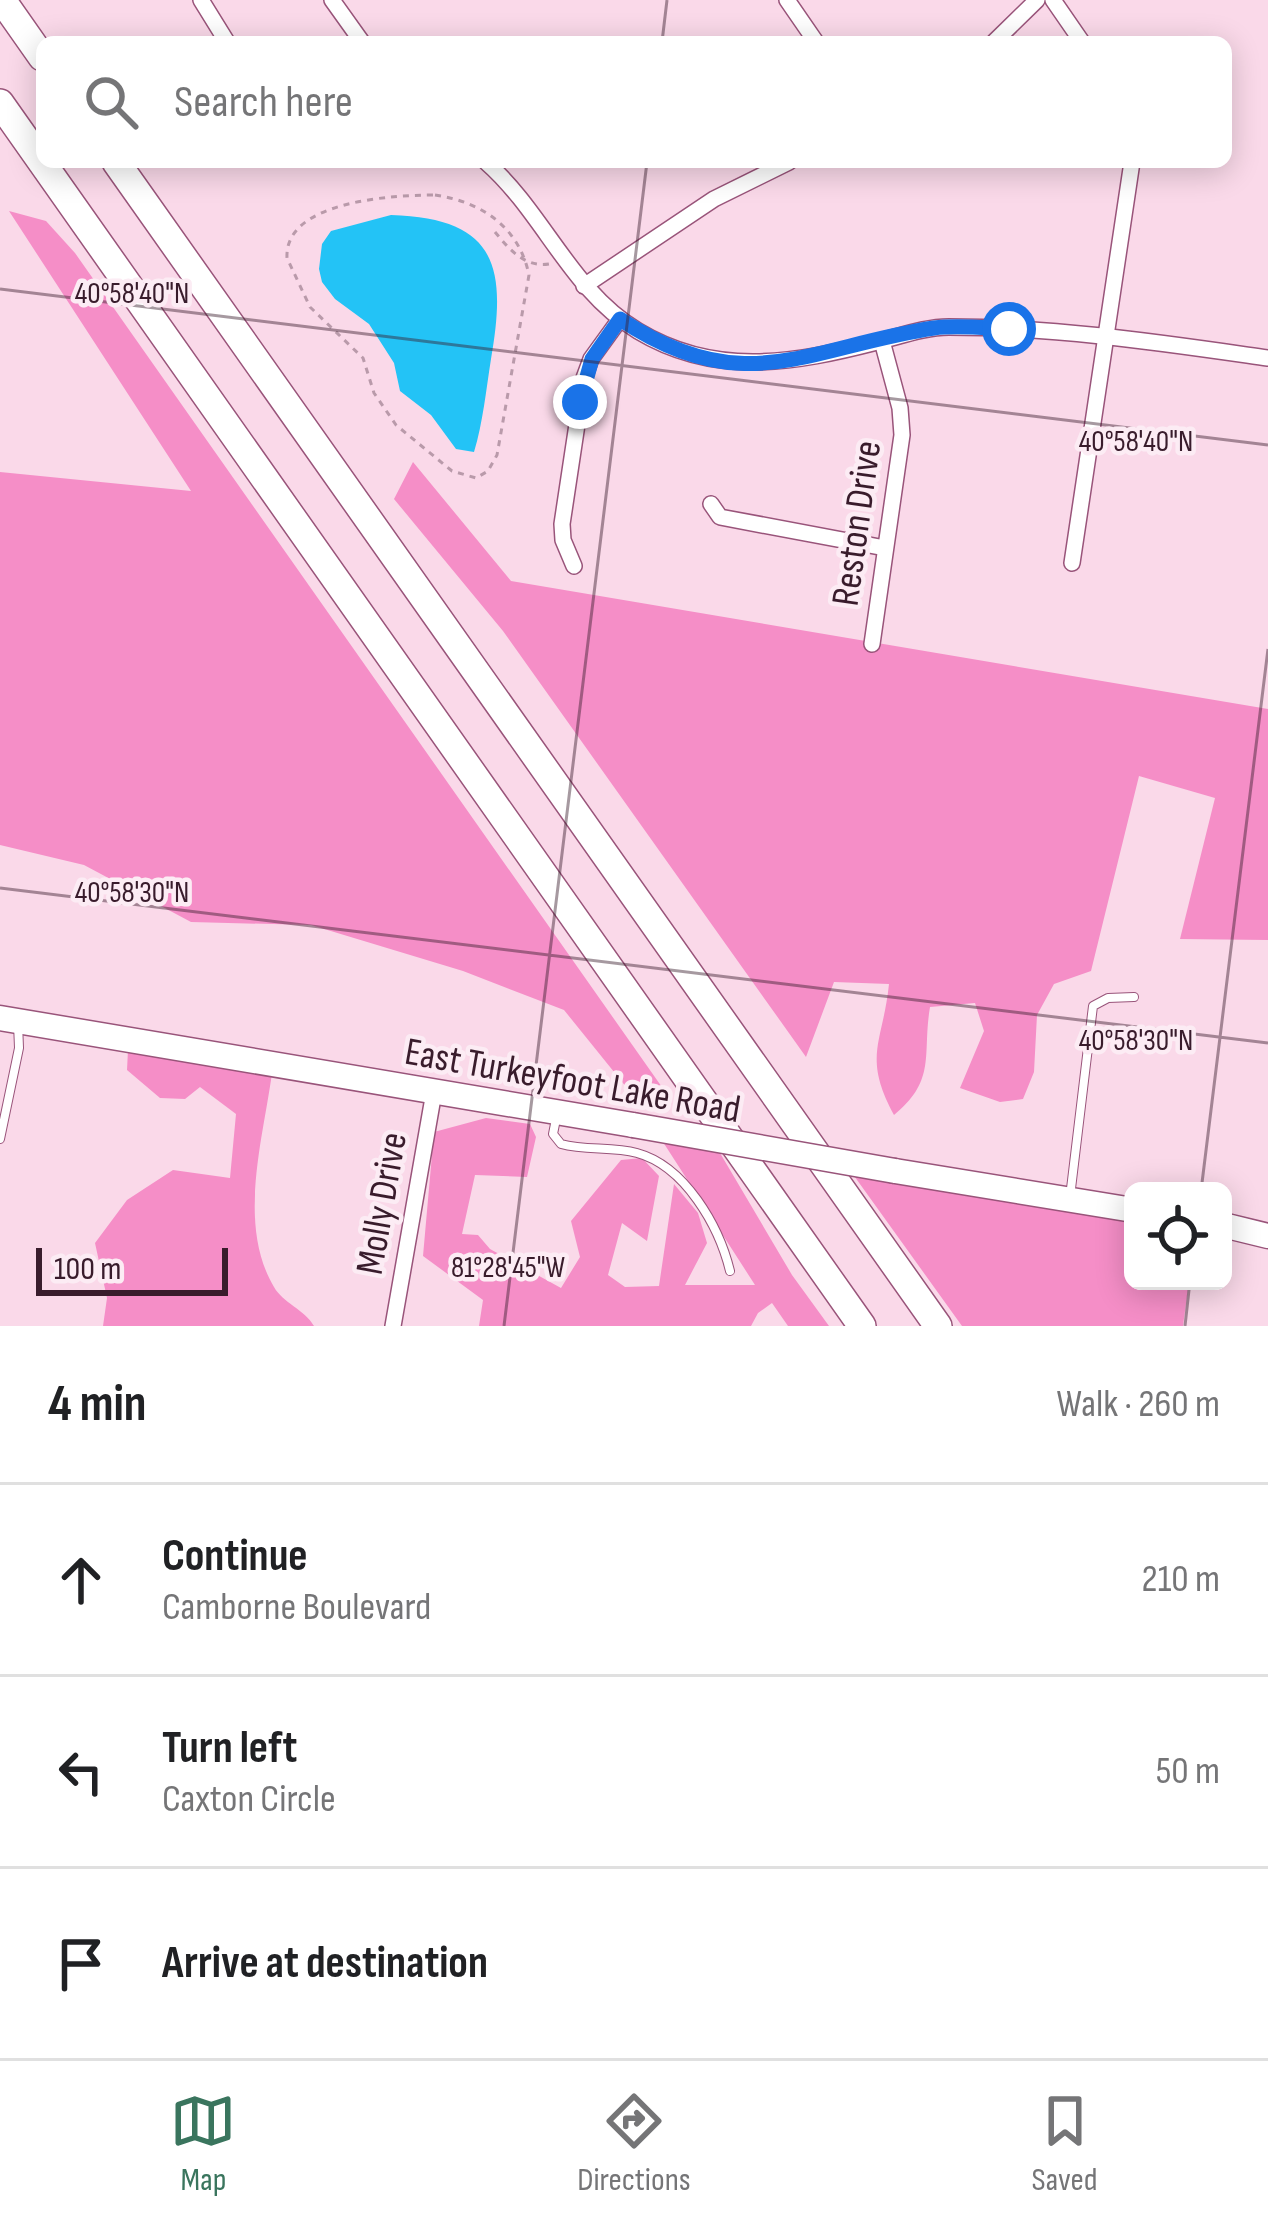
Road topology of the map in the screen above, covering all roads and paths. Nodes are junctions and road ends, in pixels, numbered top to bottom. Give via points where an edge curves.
1 (2, 0) edge
2 (201, 0) edge
3 (332, 0) edge
4 (787, 0) edge
5 (1037, 0) edge
6 (1053, 0) edge
7 (223, 36) edge
8 (358, 36) edge
9 (813, 36) edge
10 (1000, 36) edge
11 (1078, 36) edge
12 (36, 48) edge
13 (0, 104) edge
14 (36, 155) edge
15 (45, 168) edge
16 (120, 168) edge
17 (492, 168) edge
18 (777, 168) edge
19 (1131, 168) edge
20 (495, 232) dead end
21 (559, 254) junction
22 (526, 259) junction
23 (584, 286) junction
24 (620, 319) junction
25 (1107, 335) junction
26 (882, 341) junction
27 (1268, 358) edge
28 (711, 503) dead end
29 (885, 548) junction
30 (1072, 562) dead end
31 (574, 566) dead end
32 (872, 644) dead end
33 (1134, 997) dead end
34 (9, 1020) edge
35 (434, 1092) junction
36 (557, 1112) junction
37 (0, 1139) edge
38 (1069, 1199) junction
39 (1124, 1208) edge
40 (1232, 1227) edge
41 (1262, 1232) edge
42 (730, 1270) dead end
43 (393, 1326) edge
44 (862, 1326) edge
45 (938, 1326) edge

1 - 12 highway
2 - 7 street
3 - 8 street
4 - 9 street
5 - 10 street
6 - 11 street
13 - 14 highway
15 - 44 highway
16 - 45 highway
17 - 21 street
18 - 23 street via 714,199
19 - 25 street
20 - 22 path
21 - 22 path via 542,266
21 - 23 street
22 - 22 path via 492,214 435,195 332,208 299,228 286,249 310,307 363,358 396,425 442,464 476,478 497,455 530,287
23 - 24 street
24 - 26 street via 661,344 739,364 790,362
24 - 31 street via 592,359 580,402 562,524
25 - 26 street via 944,327
25 - 27 street
25 - 30 street
26 - 29 street, Reston Drive via 902,435
28 - 29 street via 720,517
29 - 32 street, Reston Drive
33 - 38 lane via 1093,1006
34 - 35 main road, East Turkeyfoot Lake Road
34 - 37 lane via 19,1048
35 - 36 main road, East Turkeyfoot Lake Road
35 - 43 street, Molly Drive
36 - 38 main road, East Turkeyfoot Lake Road, bridge
36 - 42 lane via 560,1144 646,1156 689,1190
38 - 39 main road, East Turkeyfoot Lake Road
40 - 41 main road

